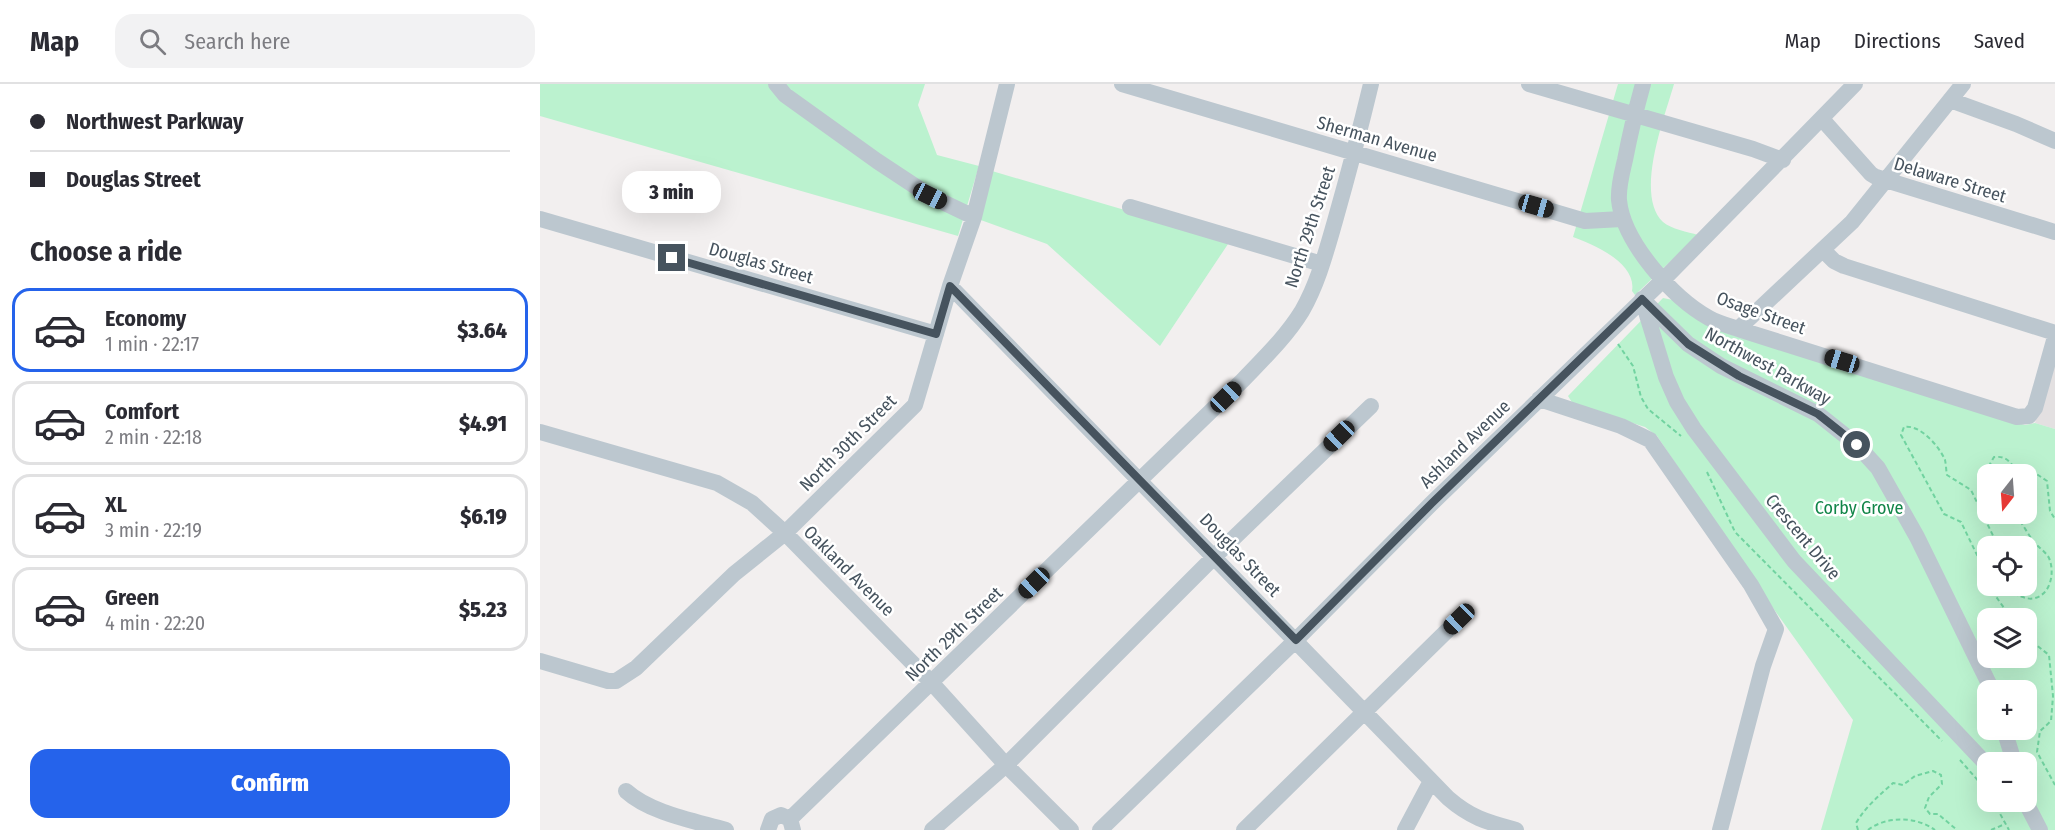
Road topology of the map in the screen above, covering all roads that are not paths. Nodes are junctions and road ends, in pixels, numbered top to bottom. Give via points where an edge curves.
1 (776, 84) edge
2 (1007, 84) edge
3 (1122, 84) edge
4 (1371, 84) edge
5 (1529, 84) edge
6 (1643, 84) edge
7 (1855, 84) edge
8 (1963, 84) edge
9 (1950, 100) junction
10 (1634, 115) junction
11 (1822, 119) junction
12 (2055, 141) edge
13 (1355, 153) junction
14 (1783, 160) junction
15 (1887, 181) junction
16 (1130, 207) dead end
17 (974, 217) junction
18 (540, 219) edge
19 (1622, 219) junction
20 (2055, 232) edge
21 (1822, 250) junction
22 (1322, 264) junction
23 (1663, 279) junction
24 (950, 286) junction
25 (1642, 299) junction
26 (1738, 330) junction
27 (936, 334) junction
28 (2055, 335) edge
29 (1539, 399) junction
30 (1371, 406) dead end
31 (540, 432) edge
32 (1140, 481) junction
33 (784, 533) junction
34 (1214, 558) junction
35 (1459, 619) dead end
36 (1296, 640) junction
37 (540, 661) edge
38 (1987, 680) edge
39 (931, 682) junction
40 (1364, 712) junction
41 (1977, 754) edge
42 (1006, 765) junction
43 (1431, 781) junction
44 (626, 791) dead end
45 (2029, 812) edge
46 (792, 824) edge
47 (726, 830) edge
48 (768, 830) edge
49 (932, 830) edge
50 (1071, 830) edge
51 (1100, 830) edge
52 (1244, 830) edge
53 (1405, 830) edge
54 (1516, 830) edge
55 (1720, 830) edge
56 (2040, 830) edge

1 - 17 street via 785,95 877,161 930,196
2 - 17 street, North 30th Street
3 - 13 street, Sherman Avenue
4 - 13 street, North 29th Street
5 - 10 street
6 - 10 street
7 - 11 street, Ashland Avenue
8 - 9 street
9 - 12 street
9 - 15 street
10 - 14 street
10 - 19 street via 1620,181
11 - 14 street, Ashland Avenue
11 - 15 street, Delaware Street via 1871,174
13 - 19 street, Sherman Avenue via 1585,221
13 - 22 street, North 29th Street
14 - 23 street, Ashland Avenue
15 - 20 street, Delaware Street
15 - 21 street
16 - 22 street
17 - 24 street, North 30th Street
18 - 27 street, Douglas Street
19 - 23 street, Osage Street
21 - 26 street
21 - 28 street via 1844,266
22 - 32 street, North 29th Street via 1315,286 1285,336
23 - 25 street, Ashland Avenue
23 - 26 street, Osage Street via 1709,318
24 - 27 street, North 30th Street
24 - 32 street, Douglas Street
25 - 29 street, Ashland Avenue
25 - 38 street, Northwest Parkway via 1688,344 1739,376 1824,418 1878,468 1917,537
25 - 41 street, Crescent Drive via 1666,377 1694,429 1794,561
26 - 28 street, Osage Street via 2017,417 2029,416 2035,408
27 - 33 street, North 30th Street via 915,405
29 - 36 street, Ashland Avenue
29 - 55 street via 1621,426 1650,440 1751,585 1776,629 1762,666
30 - 34 street
31 - 33 street, Oakland Avenue via 717,483 752,503
32 - 34 street, Douglas Street
32 - 39 street, North 29th Street
33 - 37 street, North 30th Street via 734,574 636,668 616,681
33 - 39 street, Oakland Avenue
34 - 36 street, Douglas Street
34 - 42 street
35 - 40 street
36 - 40 street, Douglas Street
36 - 51 street, Ashland Avenue
39 - 42 street, Oakland Avenue
39 - 46 street, North 29th Street
40 - 43 street, Douglas Street
40 - 52 street
42 - 49 street
42 - 50 street, Oakland Avenue
43 - 53 street
43 - 54 street, Douglas Street via 1464,812
44 - 47 street via 648,806
45 - 56 street
46 - 48 street, North 29th Street via 786,816 776,816

